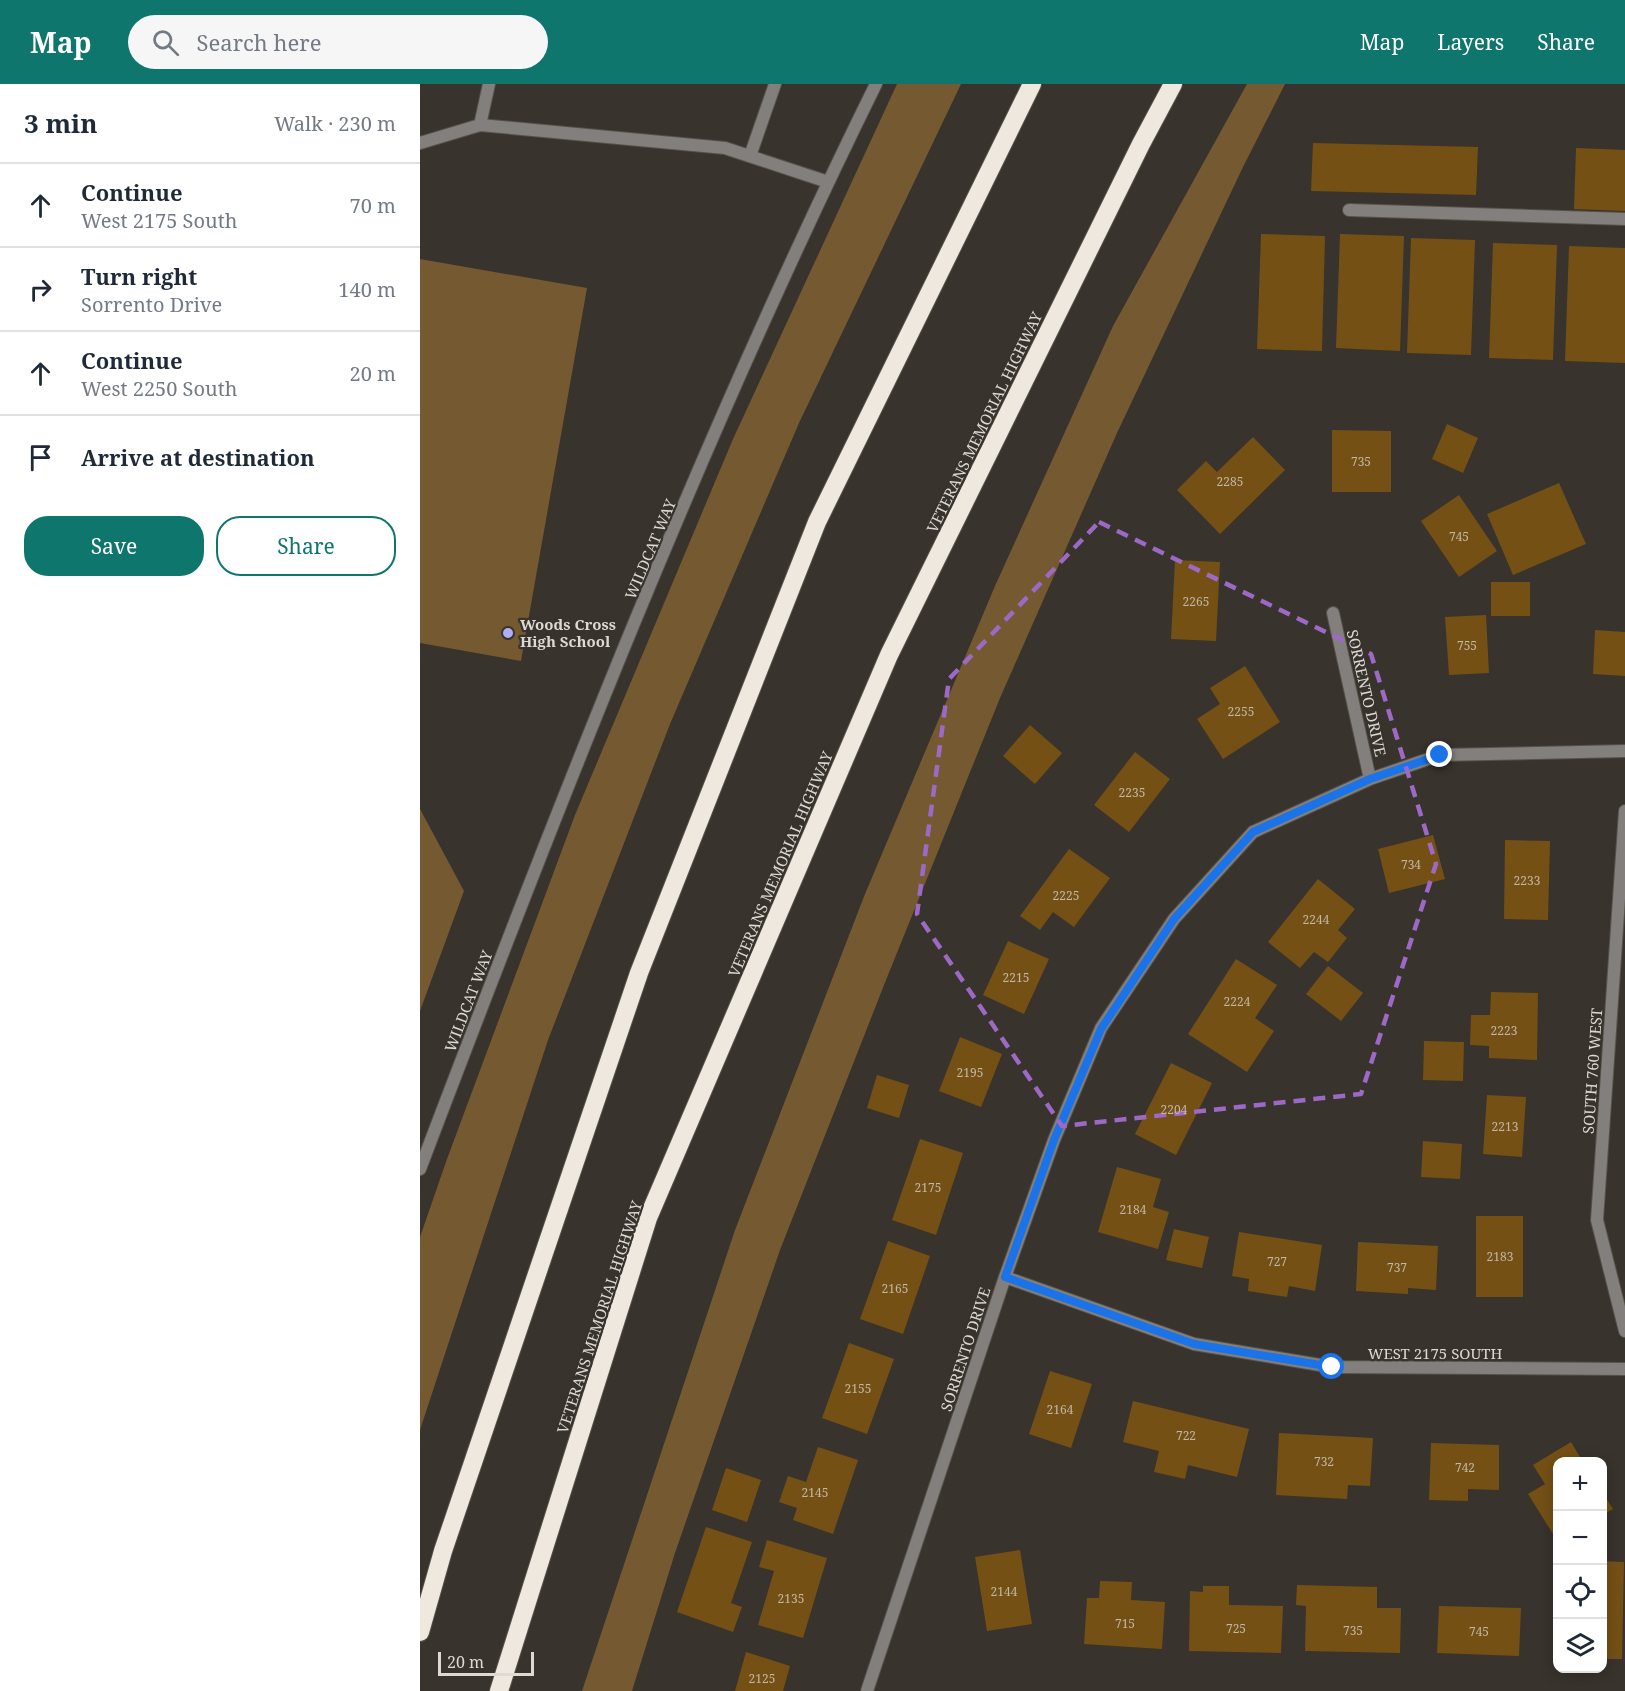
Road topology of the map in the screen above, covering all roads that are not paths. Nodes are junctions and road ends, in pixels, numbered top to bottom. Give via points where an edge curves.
1 (489, 84) edge
2 (775, 84) edge
3 (876, 84) edge
4 (1032, 84) edge
5 (1173, 84) edge
6 (1180, 84) edge
7 (480, 125) junction
8 (420, 143) edge
9 (1141, 144) junction
10 (750, 156) junction
11 (828, 182) junction
12 (1349, 210) dead end
13 (1625, 219) edge
14 (1333, 613) dead end
15 (1625, 751) edge
16 (1370, 779) junction
17 (1625, 811) edge
18 (420, 1169) edge
19 (1005, 1277) junction
20 (1625, 1331) edge
21 (1625, 1369) edge
22 (420, 1632) edge
23 (499, 1691) edge
24 (867, 1691) edge

1 - 7 street
2 - 10 street
3 - 11 street, WILDCAT WAY
4 - 22 highway via 817,522 759,668 639,973 443,1551
5 - 9 highway, VETERANS MEMORIAL HIGHWAY
6 - 9 highway
7 - 8 street
7 - 10 street via 725,148
9 - 23 highway, VETERANS MEMORIAL HIGHWAY via 889,656 648,1218
10 - 11 street
11 - 18 street, WILDCAT WAY via 709,446 597,714
12 - 13 street
14 - 16 street, SORRENTO DRIVE
15 - 16 street via 1440,755
16 - 19 street, SORRENTO DRIVE via 1253,832 1174,919 1101,1029 1054,1140
17 - 20 street, SOUTH 760 WEST via 1597,1220
19 - 21 street, WEST 2175 SOUTH via 1194,1344 1332,1367
19 - 24 street, SORRENTO DRIVE

